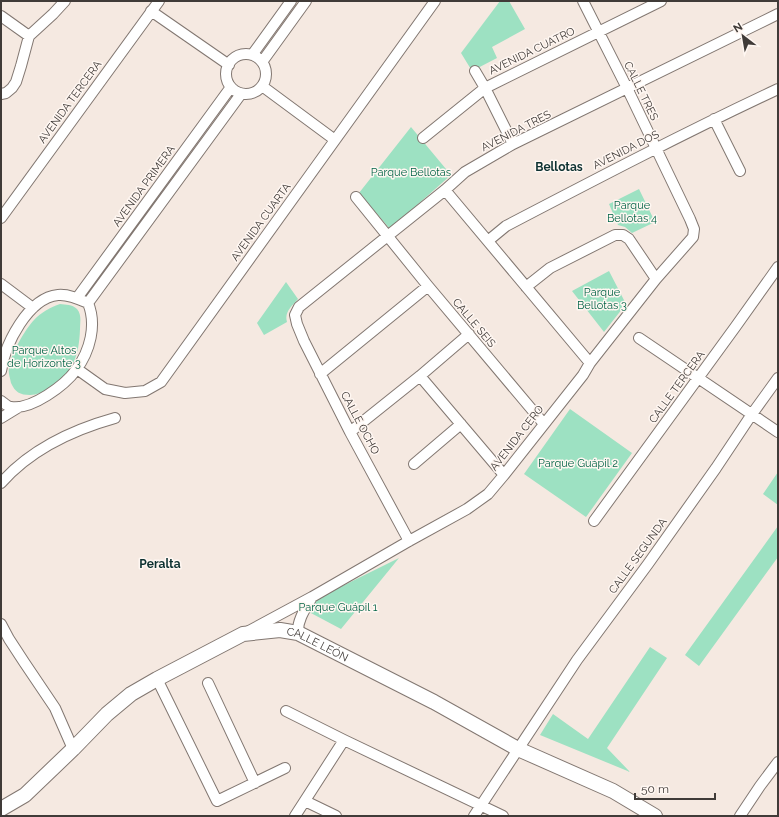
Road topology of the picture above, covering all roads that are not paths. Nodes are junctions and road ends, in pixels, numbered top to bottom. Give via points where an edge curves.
1 (65, 1) edge
2 (158, 1) edge
3 (291, 1) edge
4 (306, 1) edge
5 (435, 1) edge
6 (583, 1) edge
7 (661, 1) edge
8 (151, 11) junction
9 (778, 14) edge
10 (1, 16) edge
11 (598, 32) junction
12 (28, 36) junction
13 (252, 55) junction
14 (262, 62) junction
15 (229, 65) junction
16 (475, 71) dead end
17 (262, 86) junction
18 (231, 87) junction
19 (485, 88) junction
20 (627, 88) junction
21 (778, 88) edge
22 (4, 93) edge
23 (241, 94) junction
24 (714, 119) junction
25 (423, 138) dead end
26 (335, 140) junction
27 (513, 144) junction
28 (655, 148) junction
29 (740, 171) dead end
30 (445, 190) junction
31 (356, 197) dead end
32 (1, 218) edge
33 (387, 236) junction
34 (693, 237) joint
35 (489, 240) junction
36 (778, 266) edge
37 (656, 279) junction
38 (1, 284) edge
39 (428, 286) junction
40 (526, 287) junction
41 (77, 298) junction
42 (88, 303) junction
43 (33, 308) junction
44 (295, 315) joint
45 (469, 334) junction
46 (639, 338) dead end
47 (590, 363) junction
48 (77, 369) junction
49 (1, 370) edge
50 (320, 374) junction
51 (420, 376) junction
52 (698, 378) junction
53 (778, 378) edge
54 (1, 401) edge
55 (19, 407) junction
56 (752, 414) junction
57 (1, 418) edge
58 (115, 418) dead end
59 (461, 424) junction
60 (544, 424) junction
61 (350, 432) junction
62 (778, 432) edge
63 (414, 464) dead end
64 (504, 475) junction
65 (1, 483) edge
66 (594, 521) dead end
67 (409, 541) junction
68 (312, 597) junction
69 (1, 624) edge
70 (298, 633) junction
71 (243, 634) junction
72 (157, 679) junction
73 (208, 683) dead end
74 (286, 711) dead end
75 (344, 740) junction
76 (73, 749) junction
77 (518, 749) junction
78 (778, 762) edge
79 (285, 768) dead end
80 (256, 783) junction
81 (305, 801) junction
82 (481, 805) junction
83 (1, 808) edge
84 (295, 816) edge
85 (336, 816) edge
86 (474, 816) edge
87 (503, 816) edge
88 (655, 816) edge
89 (740, 816) edge

1 - 12 street
2 - 8 street, AVENIDA TERCERA
3 - 13 street
4 - 14 street
5 - 26 street, AVENIDA CUARTA
6 - 11 street, CALLE TRES
7 - 11 street, AVENIDA CUATRO
8 - 15 street
8 - 32 street, AVENIDA TERCERA
9 - 20 street, AVENIDA TRES
10 - 12 street
11 - 19 street, AVENIDA CUATRO
11 - 20 street, CALLE TRES
12 - 22 street via 16,82
13 - 14 street
13 - 15 street via 235,58
14 - 17 street via 266,78
15 - 18 street via 226,72
16 - 19 street
17 - 23 street via 257,91
17 - 26 street
18 - 23 street
18 - 41 street, AVENIDA PRIMERA
19 - 25 street, AVENIDA CUATRO
19 - 27 street
20 - 27 street, AVENIDA TRES
20 - 28 street, CALLE TRES
21 - 24 street, AVENIDA DOS
23 - 42 street
24 - 28 street, AVENIDA DOS
24 - 29 street
26 - 48 street, AVENIDA CUARTA via 161,382 146,390 125,392 105,389
27 - 30 street, AVENIDA TRES via 465,172
28 - 34 street, CALLE TRES via 690,219 694,229
28 - 35 street, AVENIDA DOS via 506,226
30 - 33 street, AVENIDA TRES
30 - 35 street
31 - 33 street, CALLE SEIS
33 - 39 street, CALLE SEIS
33 - 44 street, AVENIDA TRES via 299,307
34 - 37 street, AVENIDA CERO
35 - 40 street
36 - 52 street, CALLE TERCERA
37 - 40 street via 629,239 624,235 615,235 550,268
37 - 47 street, AVENIDA CERO
38 - 43 street
39 - 45 street, CALLE SEIS
39 - 50 street
40 - 47 street
41 - 42 street
41 - 43 street via 60,294 51,296
42 - 48 street via 92,333 88,349
43 - 49 street via 14,334
44 - 50 street, CALLE OCHO
45 - 51 street
45 - 60 street, CALLE SEIS
46 - 52 street
47 - 60 street, AVENIDA CERO
48 - 55 street via 48,395 35,403
50 - 61 street, CALLE OCHO
51 - 59 street
51 - 61 street
52 - 56 street
52 - 66 street, CALLE TERCERA
53 - 56 street, CALLE SEGUNDA
54 - 55 street via 10,407
55 - 57 street
56 - 62 street
56 - 77 street, CALLE SEGUNDA via 657,552 577,660
58 - 65 street via 93,424 39,450 22,462
59 - 63 street
59 - 64 street
60 - 64 street, AVENIDA CERO
61 - 67 street, CALLE OCHO
64 - 67 street, AVENIDA CERO via 488,494 467,509
67 - 68 street, AVENIDA CERO
68 - 70 street via 300,619
68 - 71 street, AVENIDA CERO
69 - 76 street via 55,708
70 - 71 main road, CALLE LEÓN via 280,630
70 - 77 main road, CALLE LEÓN via 434,702
71 - 72 main road, CALLE LEÓN
72 - 76 main road, CALLE LEÓN via 131,694 107,714
72 - 80 street via 217,801
73 - 80 street
74 - 75 street
75 - 81 street
75 - 82 street
76 - 83 main road, CALLE LEÓN via 25,795
77 - 82 street, CALLE SEGUNDA
77 - 88 main road, CALLE LEÓN via 613,791
78 - 89 street
79 - 80 street
81 - 84 street
81 - 85 street
82 - 86 street, CALLE SEGUNDA
82 - 87 street

